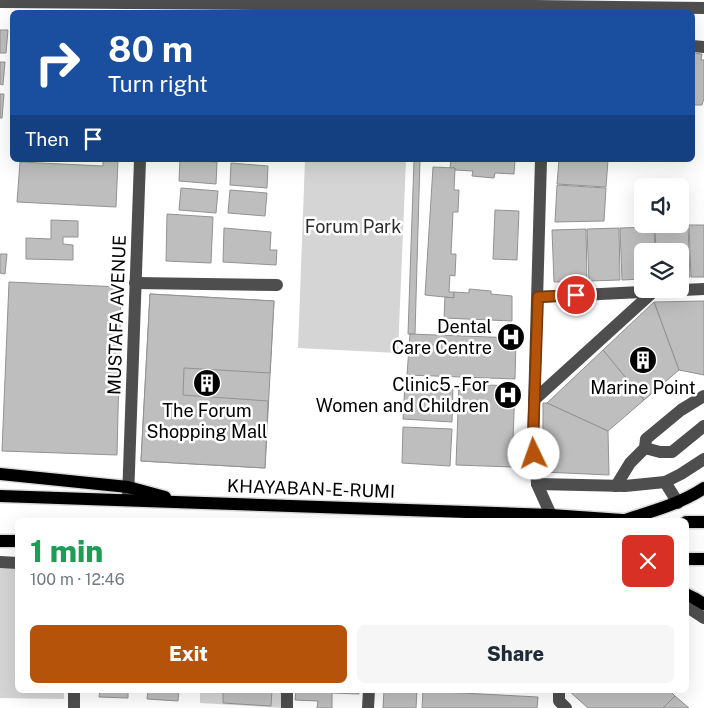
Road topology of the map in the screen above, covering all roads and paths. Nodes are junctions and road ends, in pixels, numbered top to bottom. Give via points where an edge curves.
1 (0, 2) edge
2 (298, 2) edge
3 (534, 3) edge
4 (145, 8) edge
5 (704, 8) edge
6 (140, 162) edge
7 (541, 162) edge
8 (135, 283) junction
9 (277, 285) dead end
10 (689, 290) edge
11 (704, 290) edge
12 (634, 292) edge
13 (538, 297) junction
14 (646, 298) edge
15 (704, 396) edge
16 (534, 400) junction
17 (704, 426) edge
18 (645, 448) junction
19 (704, 459) edge
20 (0, 474) edge
21 (665, 482) junction
22 (537, 484) junction
23 (616, 486) junction
24 (128, 487) junction
25 (704, 488) edge
26 (0, 496) edge
27 (128, 501) junction
28 (185, 502) junction
29 (678, 503) junction
30 (551, 515) junction
31 (594, 518) edge
32 (629, 518) edge
33 (689, 522) edge
34 (704, 522) edge
35 (0, 541) edge
36 (15, 541) edge
37 (689, 558) edge
38 (704, 559) edge
39 (0, 562) edge
40 (15, 563) edge
41 (689, 596) edge
42 (704, 604) edge
43 (689, 608) edge
44 (704, 618) edge
45 (74, 693) edge
46 (287, 693) edge
47 (369, 693) edge
48 (559, 693) edge
49 (74, 708) edge
50 (287, 708) edge
51 (368, 708) edge
52 (566, 708) edge

1 - 4 street
2 - 3 street
2 - 4 street
3 - 5 street
6 - 8 street, MUSTAFA AVENUE
7 - 13 street
8 - 9 street
8 - 24 street, MUSTAFA AVENUE
10 - 11 street
12 - 13 street
13 - 16 street
14 - 16 street
15 - 18 street via 646,439
16 - 22 street
17 - 18 street via 672,452
18 - 23 street via 630,463
19 - 21 street
20 - 24 main road
21 - 23 street
21 - 29 street
22 - 23 street
22 - 30 street
24 - 27 street, MUSTAFA AVENUE
24 - 28 main road
25 - 29 main road
26 - 27 main road, KHAYABAN-E-RUMI
27 - 28 main road, KHAYABAN-E-RUMI
28 - 30 main road, KHAYABAN-E-RUMI
29 - 32 main road
30 - 31 main road, KHAYABAN-E-RUMI
33 - 34 main road
35 - 36 main road
37 - 38 main road
39 - 40 street
41 - 42 main road
43 - 44 street
45 - 49 street
46 - 50 street
47 - 51 street
48 - 52 street via 559,701

